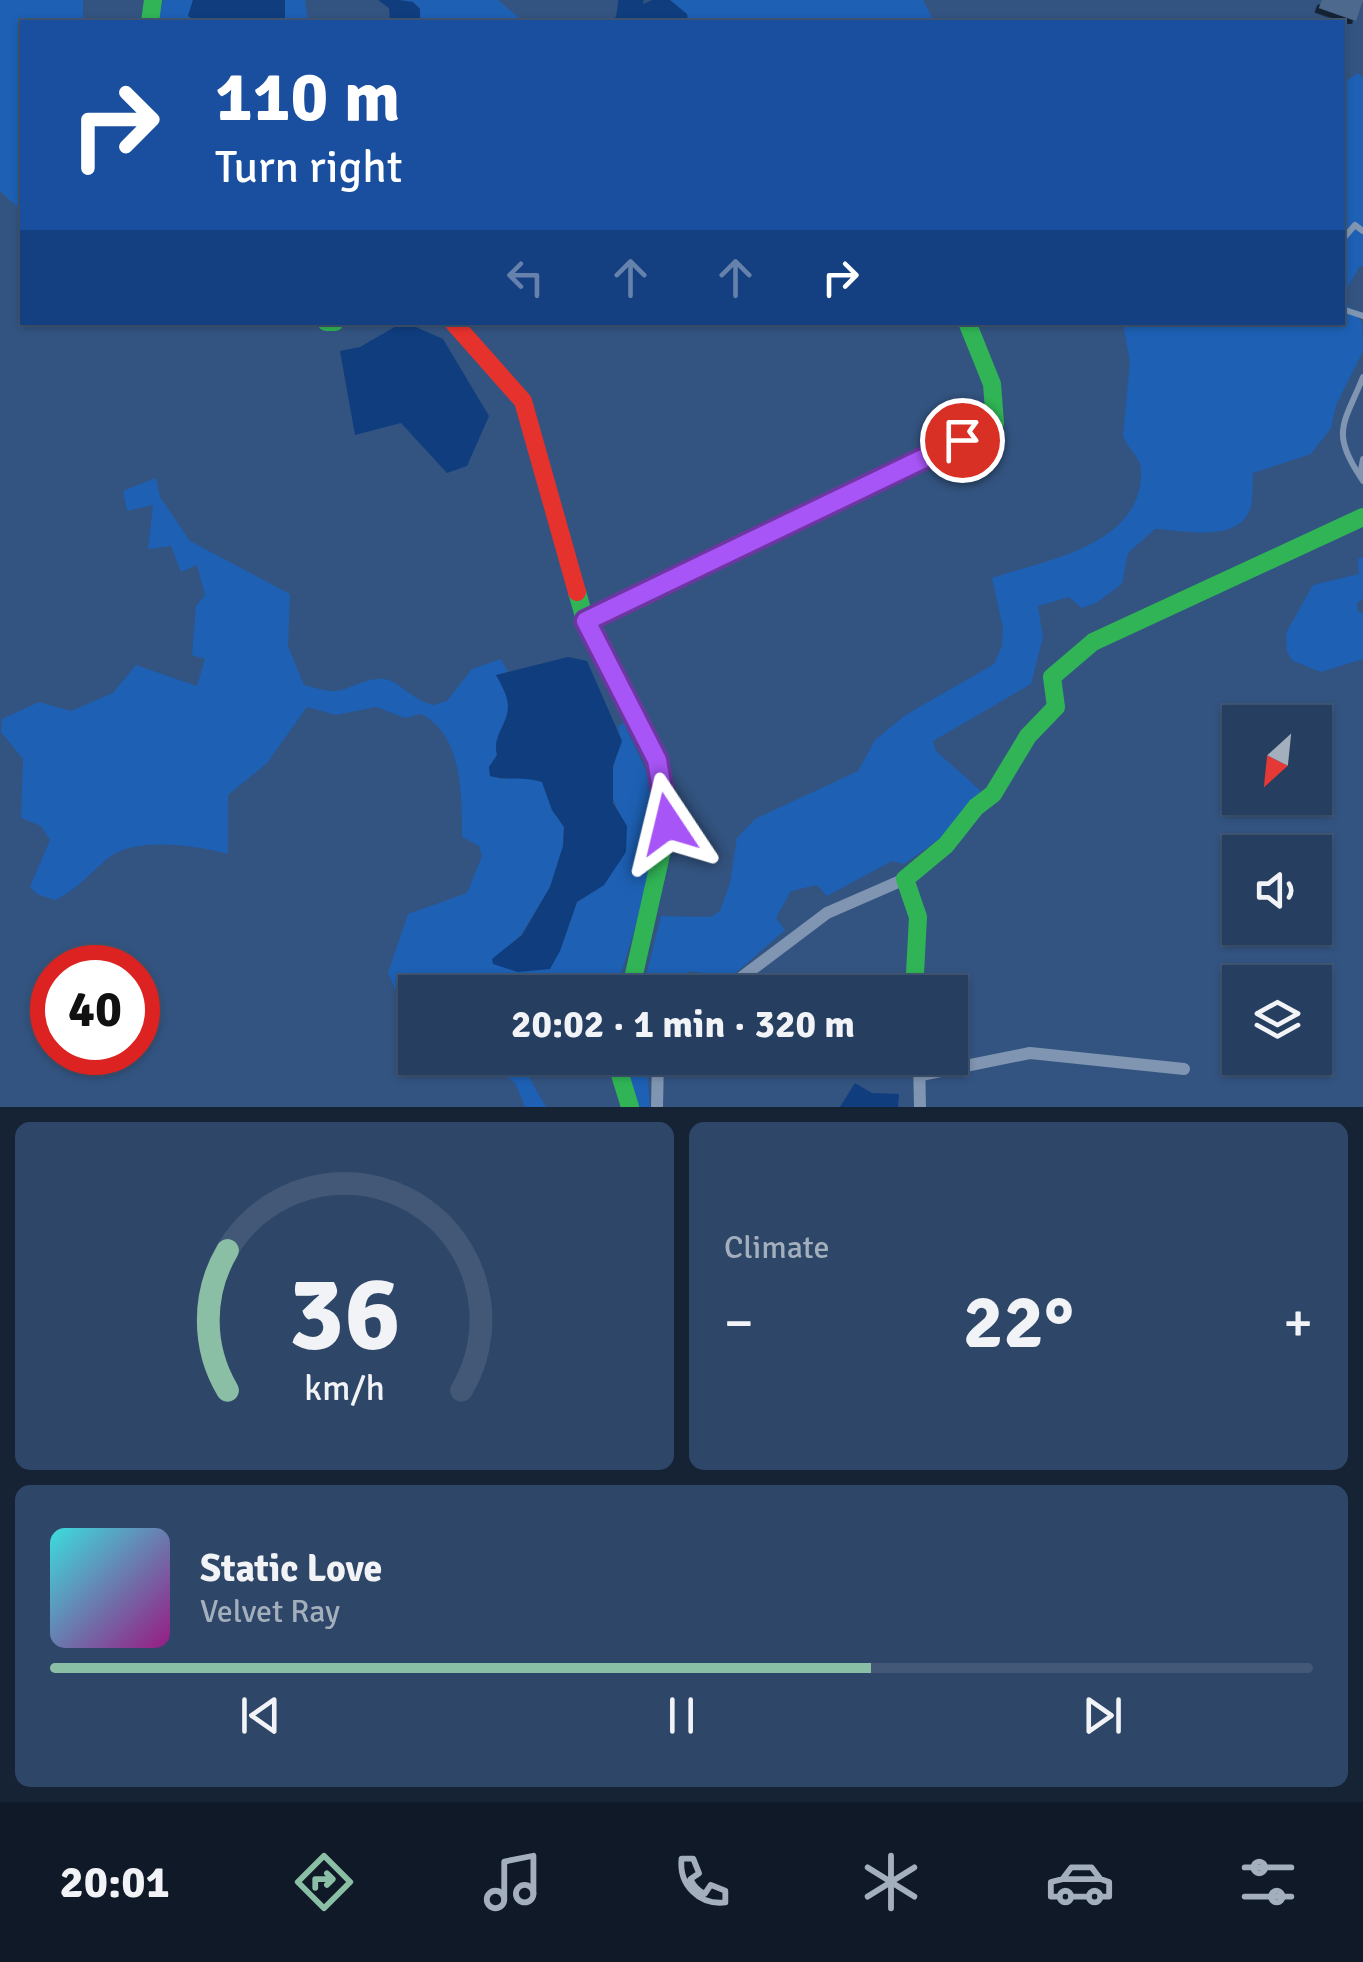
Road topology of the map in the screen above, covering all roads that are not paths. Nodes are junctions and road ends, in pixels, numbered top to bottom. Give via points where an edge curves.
1 (1363, 230) edge
2 (1345, 236) edge
3 (456, 325) edge
4 (968, 325) edge
5 (1363, 377) edge
6 (1363, 459) edge
7 (1361, 478) edge
8 (1363, 517) edge
9 (586, 621) junction
10 (905, 879) junction
11 (634, 975) edge
12 (745, 975) edge
13 (915, 975) edge
14 (968, 1065) edge
15 (1184, 1069) dead end
16 (620, 1075) edge
17 (658, 1075) edge
18 (921, 1075) edge
19 (630, 1107) edge
20 (658, 1107) edge
21 (920, 1107) edge

1 - 2 lane via 1355,224
3 - 9 street via 523,401
4 - 9 street via 992,384 995,423
5 - 7 lane via 1341,432 1343,452
6 - 7 lane
8 - 10 street via 1093,642 1052,678 1056,707 1028,736 1003,781
9 - 11 street via 657,760 668,824
10 - 12 street via 827,914
10 - 13 street via 918,917
14 - 15 street via 1030,1053
16 - 19 street
17 - 20 street
18 - 21 street

